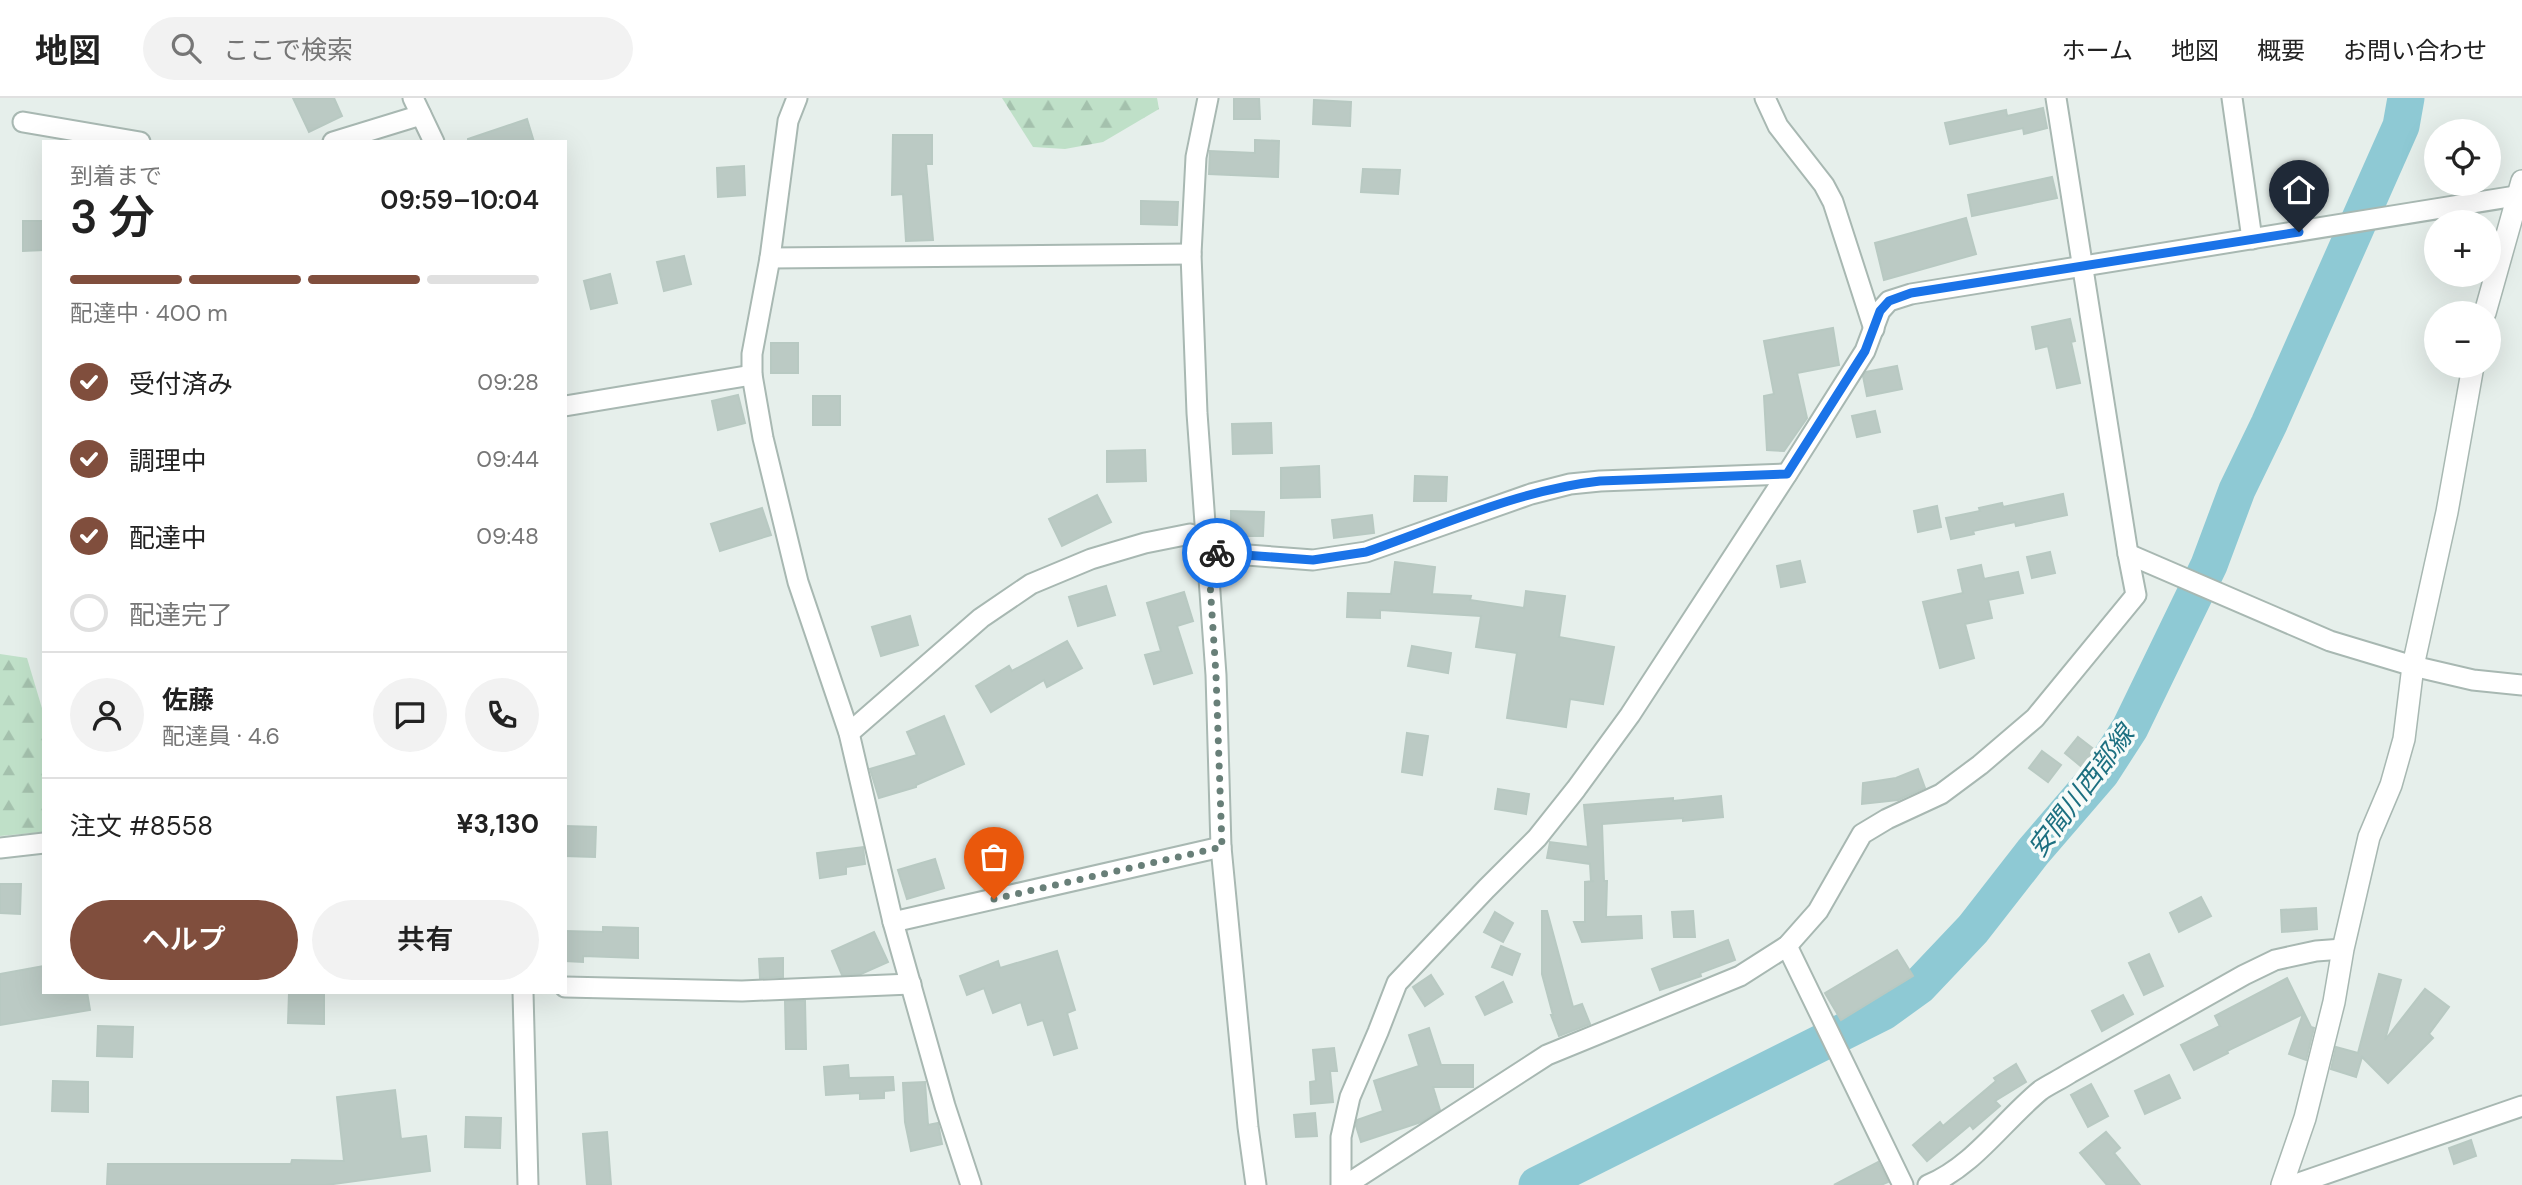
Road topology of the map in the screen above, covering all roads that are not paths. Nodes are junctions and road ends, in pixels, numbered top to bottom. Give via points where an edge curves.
1 (797, 98) edge
2 (1208, 98) edge
3 (1765, 98) edge
4 (2056, 98) edge
5 (2232, 98) edge
6 (417, 107) edge
7 (23, 122) dead end
8 (128, 140) edge
9 (338, 140) edge
10 (433, 140) edge
11 (2521, 191) edge
12 (2252, 239) junction
13 (1191, 254) junction
14 (770, 258) junction
15 (2081, 267) junction
16 (2489, 301) edge
17 (1874, 329) junction
18 (751, 375) junction
19 (2471, 378) edge
20 (567, 406) edge
21 (1787, 474) junction
22 (1208, 552) junction
23 (2128, 554) junction
24 (2413, 666) junction
25 (2522, 685) edge
26 (849, 733) junction
27 (42, 843) edge
28 (1222, 847) junction
29 (0, 848) edge
30 (893, 922) junction
31 (1787, 946) junction
32 (2343, 949) junction
33 (911, 985) junction
34 (567, 987) edge
35 (523, 994) edge
36 (2522, 1106) edge
37 (528, 1185) edge
38 (971, 1185) edge
39 (1256, 1185) edge
40 (1341, 1185) edge
41 (1346, 1185) edge
42 (1903, 1185) edge
43 (1928, 1185) edge
44 (2282, 1185) edge
45 (2293, 1185) edge

1 - 14 street via 788,121
2 - 13 street via 1196,157
3 - 17 street via 1779,126 1833,202
4 - 15 street
5 - 12 street
6 - 9 street
6 - 10 street
7 - 8 street
11 - 12 street
11 - 16 street
12 - 15 street
13 - 14 street
13 - 22 street
14 - 18 street
15 - 17 street via 1911,293 1889,301
15 - 23 street
17 - 21 street via 1865,351
18 - 20 street
18 - 26 street via 799,582
19 - 24 street
21 - 22 street via 1570,484 1343,556 1313,560
21 - 40 street via 1630,715 1568,799 1537,838 1396,983 1350,1097 1341,1137
22 - 26 street via 1189,534 1091,559 1031,584 981,618
22 - 28 street
23 - 24 street via 2330,641
23 - 31 street via 2136,595 2035,718 1941,794 1862,834 1818,911
24 - 25 street
24 - 32 street via 2404,739 2369,837
26 - 30 street
27 - 29 street
28 - 30 street
28 - 39 street
30 - 33 street
31 - 41 street via 1740,976 1547,1055
31 - 42 street
32 - 43 street via 2275,960 2070,1073 2043,1089 1966,1162
32 - 44 street via 2305,1118
33 - 34 street via 742,991
33 - 38 street
35 - 37 street
36 - 45 street

